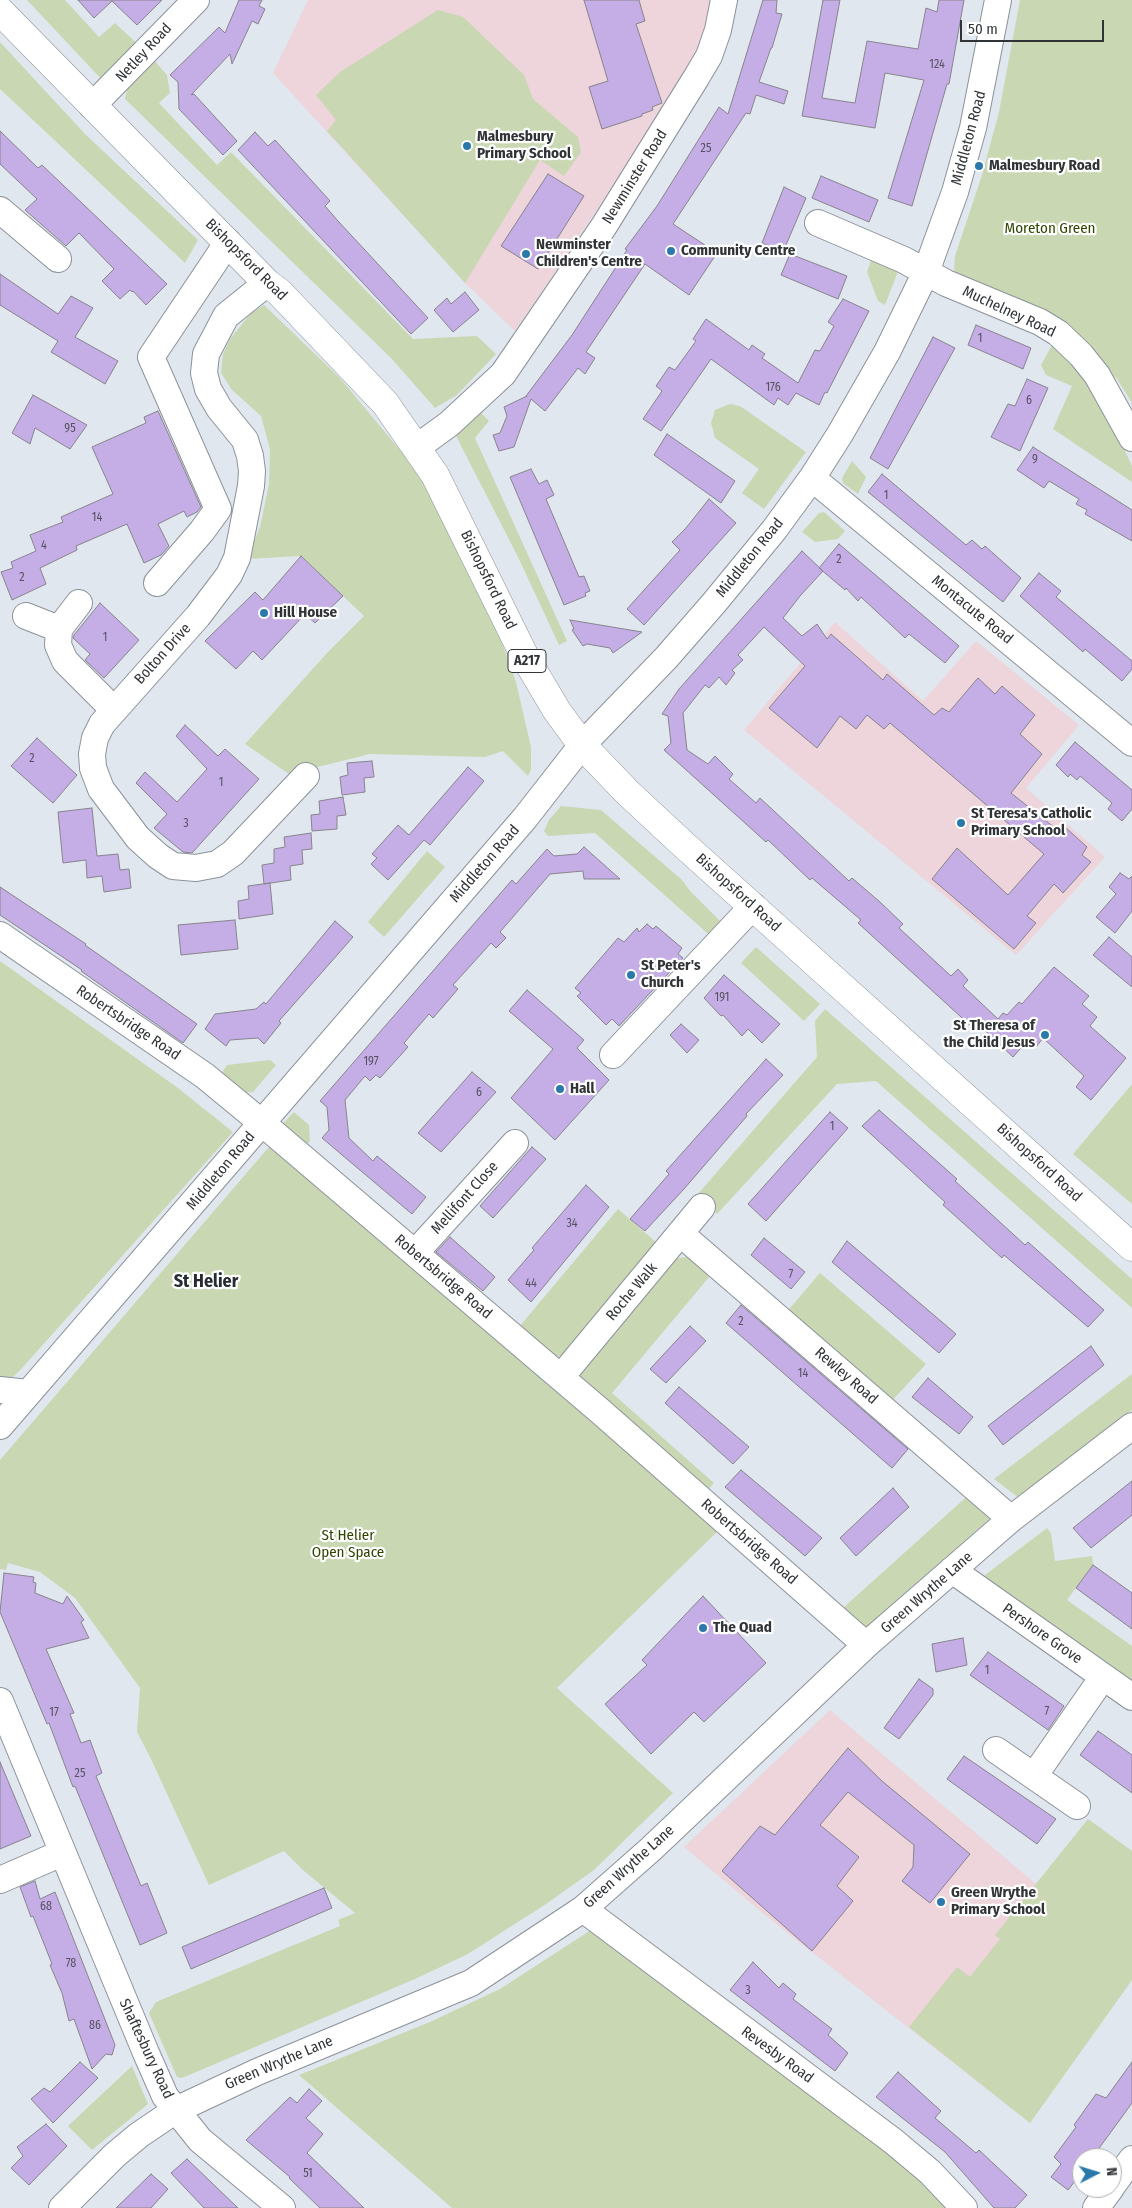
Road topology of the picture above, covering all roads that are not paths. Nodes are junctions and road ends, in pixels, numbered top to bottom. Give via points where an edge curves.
1 (196, 0) edge
2 (724, 0) edge
3 (998, 0) edge
4 (0, 11) edge
5 (92, 106) junction
6 (0, 210) edge
7 (818, 223) dead end
8 (228, 242) junction
9 (58, 259) dead end
10 (926, 272) junction
11 (267, 283) junction
12 (1132, 438) edge
13 (416, 448) junction
14 (812, 478) junction
15 (157, 583) dead end
16 (79, 603) dead end
17 (26, 616) dead end
18 (59, 629) junction
19 (113, 709) junction
20 (1132, 743) edge
21 (582, 745) junction
22 (306, 776) dead end
23 (753, 906) junction
24 (0, 935) edge
25 (613, 1055) dead end
26 (262, 1122) junction
27 (515, 1143) dead end
28 (702, 1207) dead end
29 (681, 1234) junction
30 (1132, 1246) edge
31 (415, 1252) junction
32 (561, 1377) junction
33 (0, 1390) edge
34 (28, 1393) junction
35 (0, 1426) edge
36 (1132, 1426) edge
37 (1011, 1519) junction
38 (952, 1570) junction
39 (866, 1646) junction
40 (1104, 1677) junction
41 (1132, 1698) edge
42 (0, 1701) edge
43 (996, 1750) dead end
44 (1034, 1776) junction
45 (1077, 1806) dead end
46 (62, 1852) junction
47 (0, 1880) edge
48 (583, 1909) junction
49 (176, 2110) junction
50 (1132, 2158) edge
51 (1122, 2172) edge
52 (62, 2208) edge
53 (282, 2208) edge
54 (964, 2208) edge

1 - 5 street, Netley Road
2 - 13 street, Newminster Road via 709,56 604,226 503,374 450,424
3 - 10 street, Middleton Road via 973,128
4 - 5 main road, Bishopsford Road / A217
5 - 8 main road, Bishopsford Road / A217
6 - 9 street
7 - 10 street
8 - 11 main road, Bishopsford Road / A217
8 - 15 street via 151,357 218,509
10 - 12 street, Muchelney Road via 1058,333 1097,375
10 - 14 street, Middleton Road via 887,352
11 - 13 main road, Bishopsford Road / A217 via 381,399
11 - 19 street, Bolton Drive via 226,316 206,354 204,372 208,389 219,408 246,440 250,456 251,486 238,558 198,616
13 - 21 main road, Bishopsford Road / A217 via 435,475 525,657
14 - 20 street, Montacute Road
14 - 21 street, Middleton Road via 708,610
16 - 18 street
17 - 18 street
18 - 19 street via 58,645 65,661
19 - 22 street, Bolton Drive via 95,738 93,768 101,788 138,838 173,866 196,868 217,864 233,853
21 - 23 main road, Bishopsford Road / A217 via 628,792
21 - 26 street, Middleton Road via 526,818
23 - 25 street
23 - 30 main road, Bishopsford Road / A217
24 - 26 street, Robertsbridge Road via 198,1071
26 - 31 street, Robertsbridge Road
26 - 34 street, Middleton Road
27 - 31 street, Mellifont Close
28 - 29 street, Roche Walk
29 - 32 street, Roche Walk
29 - 37 street, Rewley Road
31 - 32 street, Robertsbridge Road
32 - 39 street, Robertsbridge Road
33 - 34 street
34 - 35 street, Middleton Road
36 - 37 street, Green Wrythe Lane
37 - 38 street, Green Wrythe Lane
38 - 39 street, Green Wrythe Lane
38 - 40 street, Pershore Grove
39 - 48 street, Green Wrythe Lane
40 - 41 street, Pershore Grove
40 - 44 street
42 - 46 street, Shaftesbury Road
43 - 44 street
44 - 45 street
46 - 47 street
46 - 49 street, Shaftesbury Road via 165,2096
48 - 49 street, Green Wrythe Lane via 471,1983 257,2072
48 - 54 street, Revesby Road via 893,2141 930,2172
49 - 52 street, Green Wrythe Lane via 115,2155
49 - 53 street, Shaftesbury Road via 200,2140
50 - 51 street

